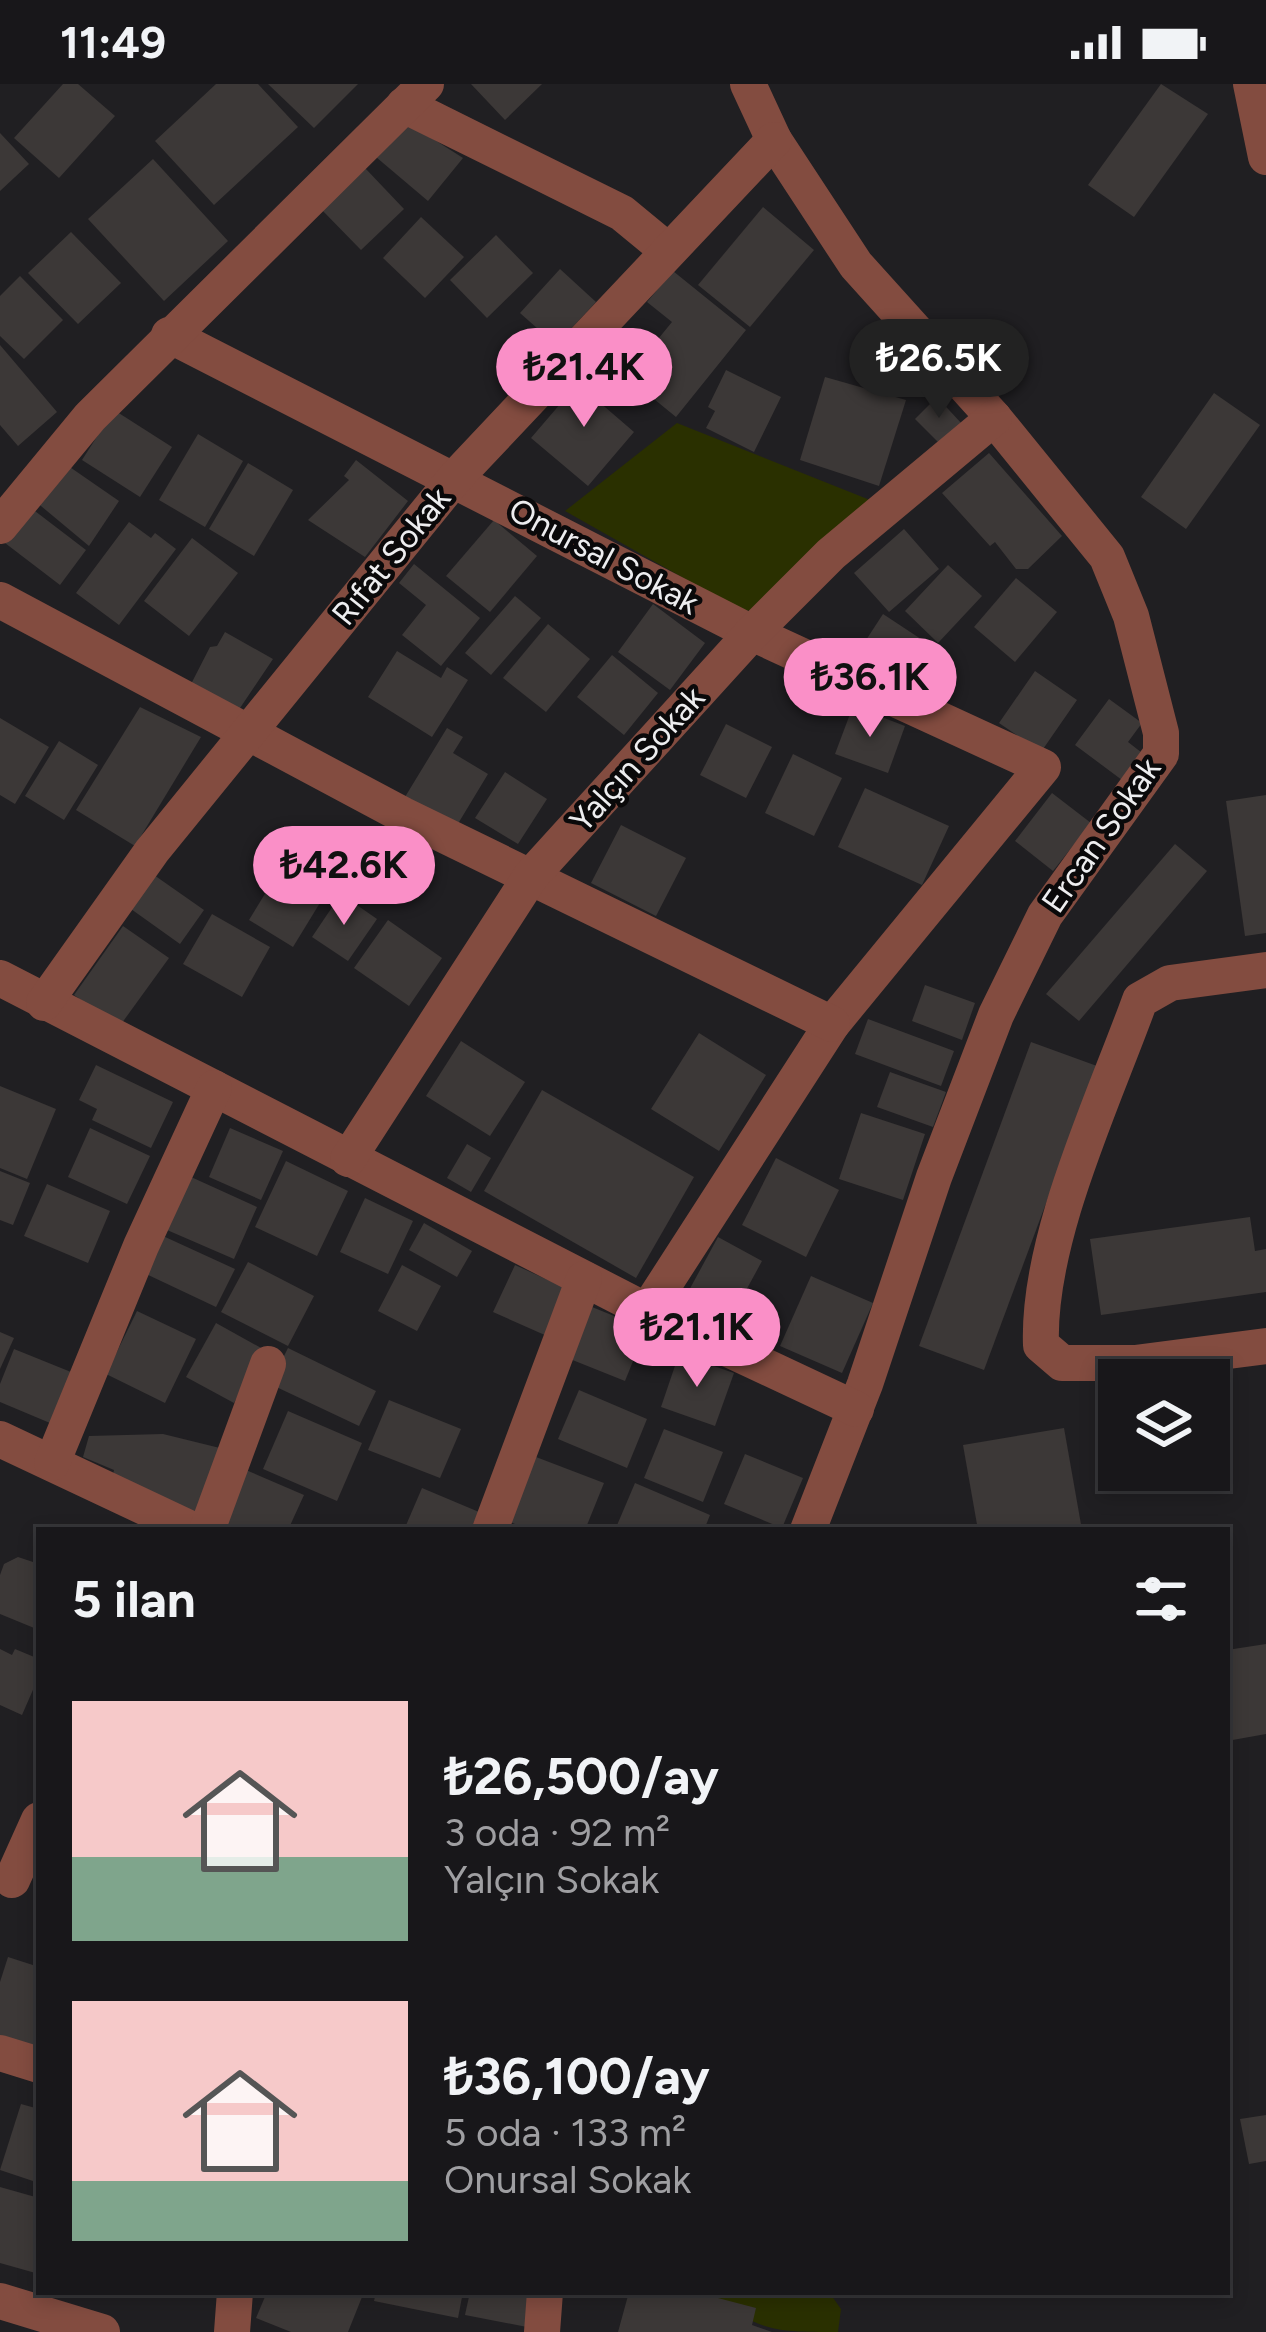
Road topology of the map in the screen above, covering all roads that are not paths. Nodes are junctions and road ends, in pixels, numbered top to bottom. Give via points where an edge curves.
1 (748, 84) edge
2 (1251, 84) edge
3 (415, 95) edge
4 (774, 140) junction
5 (1266, 157) edge
6 (668, 251) junction
7 (169, 335) junction
8 (994, 418) junction
9 (455, 478) junction
10 (0, 526) edge
11 (0, 600) edge
12 (752, 633) junction
13 (248, 733) junction
14 (531, 876) junction
15 (1266, 970) edge
16 (1, 981) edge
17 (44, 1003) junction
18 (832, 1024) junction
19 (214, 1088) junction
20 (348, 1159) junction
21 (584, 1279) junction
22 (646, 1311) junction
23 (1266, 1346) edge
24 (268, 1364) dead end
25 (856, 1409) junction
26 (0, 1438) edge
27 (52, 1462) junction
28 (173, 1526) edge
29 (208, 1527) edge
30 (491, 1527) edge
31 (809, 1527) edge
32 (36, 1828) edge
33 (17, 1882) edge
34 (0, 2053) edge
35 (36, 2065) edge
36 (235, 2295) edge
37 (545, 2295) edge
38 (0, 2301) edge
39 (102, 2332) edge
40 (232, 2332) edge
41 (542, 2332) edge

1 - 4 street, Ercan Sokak
2 - 5 street
3 - 6 street via 622,213
3 - 7 street
4 - 6 street, Rıfat Sokak
4 - 8 street, Ercan Sokak via 856,265
6 - 9 street, Rıfat Sokak
7 - 9 street, Onursal Sokak
7 - 10 street
8 - 12 street, Yalçın Sokak via 831,554
8 - 25 street, Ercan Sokak via 1107,557 1131,616 1161,754 1045,914 995,1015
9 - 12 street, Onursal Sokak
9 - 13 street, Rıfat Sokak
11 - 13 street
12 - 14 street, Yalçın Sokak
12 - 18 street, Onursal Sokak via 1043,767
13 - 14 street
13 - 17 street, Rıfat Sokak
14 - 18 street
14 - 20 street, Yalçın Sokak
15 - 23 street via 1171,983 1140,1000 1068,1198 1040,1308 1041,1345 1062,1363 1135,1363
16 - 17 street
17 - 19 street
18 - 22 street
19 - 20 street
19 - 27 street
20 - 21 street
21 - 22 street
21 - 30 street
22 - 25 street
24 - 29 street
25 - 31 street, Ercan Sokak
26 - 27 street
27 - 28 street
32 - 33 street
34 - 35 street
36 - 40 street
37 - 41 street
38 - 39 street

